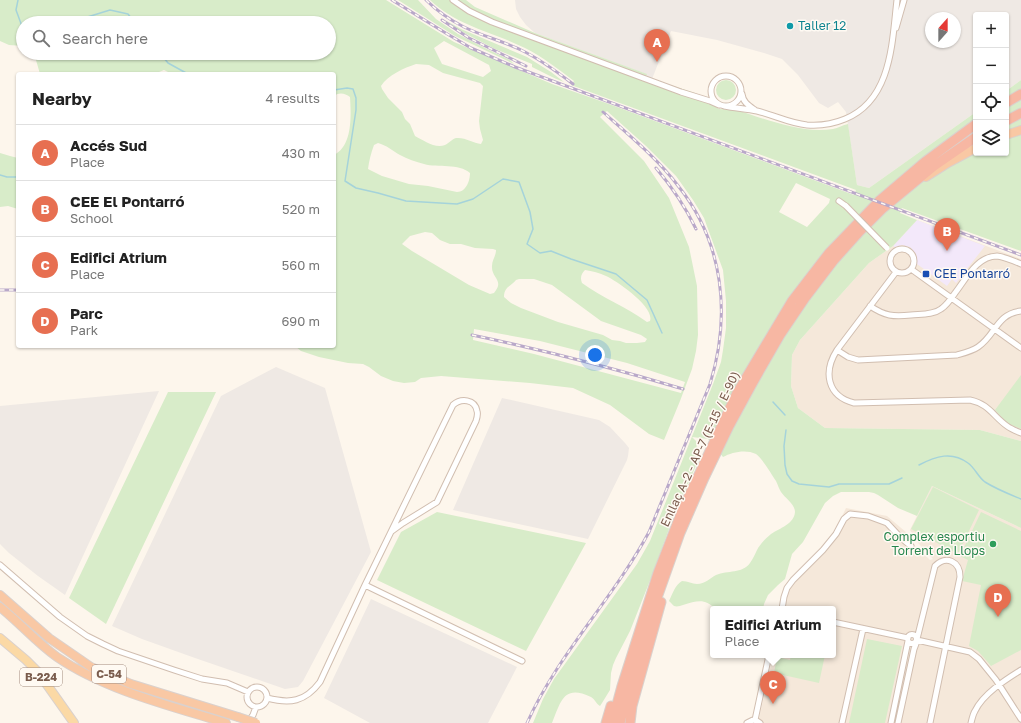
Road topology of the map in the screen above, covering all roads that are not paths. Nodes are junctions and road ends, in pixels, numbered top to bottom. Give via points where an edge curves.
1 (453, 0) edge
2 (897, 0) edge
3 (904, 0) edge
4 (892, 40) junction
5 (711, 89) junction
6 (741, 89) junction
7 (1021, 94) edge
8 (694, 96) junction
9 (1009, 101) edge
10 (722, 105) junction
11 (758, 111) junction
12 (1021, 113) edge
13 (1008, 120) edge
14 (973, 126) edge
15 (1021, 130) edge
16 (1009, 134) edge
17 (973, 139) edge
18 (973, 150) edge
19 (903, 191) junction
20 (839, 201) dead end
21 (893, 254) junction
22 (1021, 264) edge
23 (911, 269) junction
24 (896, 272) junction
25 (952, 298) junction
26 (870, 306) junction
27 (1021, 311) edge
28 (994, 329) junction
29 (1021, 348) edge
30 (837, 350) junction
31 (1021, 433) edge
32 (392, 531) junction
33 (911, 546) dead end
34 (0, 565) edge
35 (662, 573) junction
36 (365, 585) junction
37 (0, 595) edge
38 (782, 606) edge
39 (0, 607) edge
40 (836, 623) edge
41 (862, 629) junction
42 (0, 638) edge
43 (908, 640) junction
44 (917, 640) junction
45 (946, 647) junction
46 (768, 658) edge
47 (522, 661) dead end
48 (1021, 670) edge
49 (998, 684) junction
50 (248, 692) junction
51 (267, 698) junction
52 (256, 707) junction
53 (1021, 719) edge
54 (757, 721) edge
55 (74, 723) edge
56 (226, 723) edge
57 (247, 723) edge
58 (256, 723) edge
59 (606, 723) edge
60 (612, 723) edge
61 (620, 723) edge
62 (630, 723) edge
63 (747, 723) edge
64 (842, 723) edge
65 (891, 723) edge
66 (898, 723) edge
67 (930, 723) edge
68 (971, 723) edge
69 (1017, 723) edge

1 - 8 street via 492,22
2 - 4 street
3 - 4 street
4 - 11 street via 879,89 869,102 850,117 829,124 807,125
5 - 6 street via 714,81 727,75 737,79
5 - 8 street via 706,95
5 - 10 street via 713,98
6 - 10 street via 737,102 729,106
6 - 11 street via 744,102
7 - 9 highway
8 - 10 street
10 - 11 street
12 - 13 highway
14 - 35 highway, Enllaç A-2 - AP-7 (E-15 / E-90) via 920,166 874,206 829,253 792,301 737,393 682,511
15 - 16 highway
17 - 19 highway, Enllaç A-2 - AP-7 (E-15 / E-90)
18 - 19 highway
19 - 35 highway, Enllaç A-2 - AP-7 (E-15 / E-90) via 882,208 834,260 780,335 723,439
20 - 21 street, bridge
21 - 23 street via 904,250 910,254 914,261
21 - 24 street via 890,264
22 - 25 street via 1002,257 984,259 974,267
23 - 24 street via 903,273
23 - 25 street
24 - 26 street
25 - 26 street via 934,313 900,317 888,315
25 - 28 street
26 - 30 street
27 - 28 street via 1003,318
28 - 29 street
28 - 30 street via 978,347 957,354 858,360
30 - 31 street via 830,364 829,378 835,392 848,402 970,400 988,408 1007,426
32 - 32 street via 436,502 476,421 477,412 473,404 460,400 453,405
32 - 36 street
33 - 38 street via 887,523 868,516 850,514 824,550 787,588
34 - 50 street via 60,617 87,636 118,651 202,679 227,683
35 - 59 highway via 646,596
35 - 60 highway, Enllaç A-2 - AP-7 (E-15 / E-90) via 622,686
35 - 61 highway, Enllaç A-2 - AP-7 (E-15 / E-90)
35 - 62 highway via 662,599 632,706
36 - 47 street
36 - 51 street via 315,689 295,701
37 - 58 highway, C-54 / C-54, bridge via 48,638 91,667 131,684
39 - 56 highway, C-54 / C-54 via 57,656 83,673 151,699
40 - 41 street
41 - 43 street
41 - 64 street
42 - 55 main road, B-224 via 38,672
43 - 44 street via 912,634
43 - 65 street
44 - 45 street
44 - 45 street via 934,566 947,560 955,563 960,577
44 - 66 street
45 - 49 street via 970,652 979,658
45 - 67 street
46 - 54 street
48 - 49 street
49 - 53 street
49 - 68 street via 975,710
50 - 51 street via 260,687 265,691
50 - 52 street via 248,701
51 - 52 street via 262,706
52 - 57 street
53 - 69 street
54 - 63 street via 751,720

